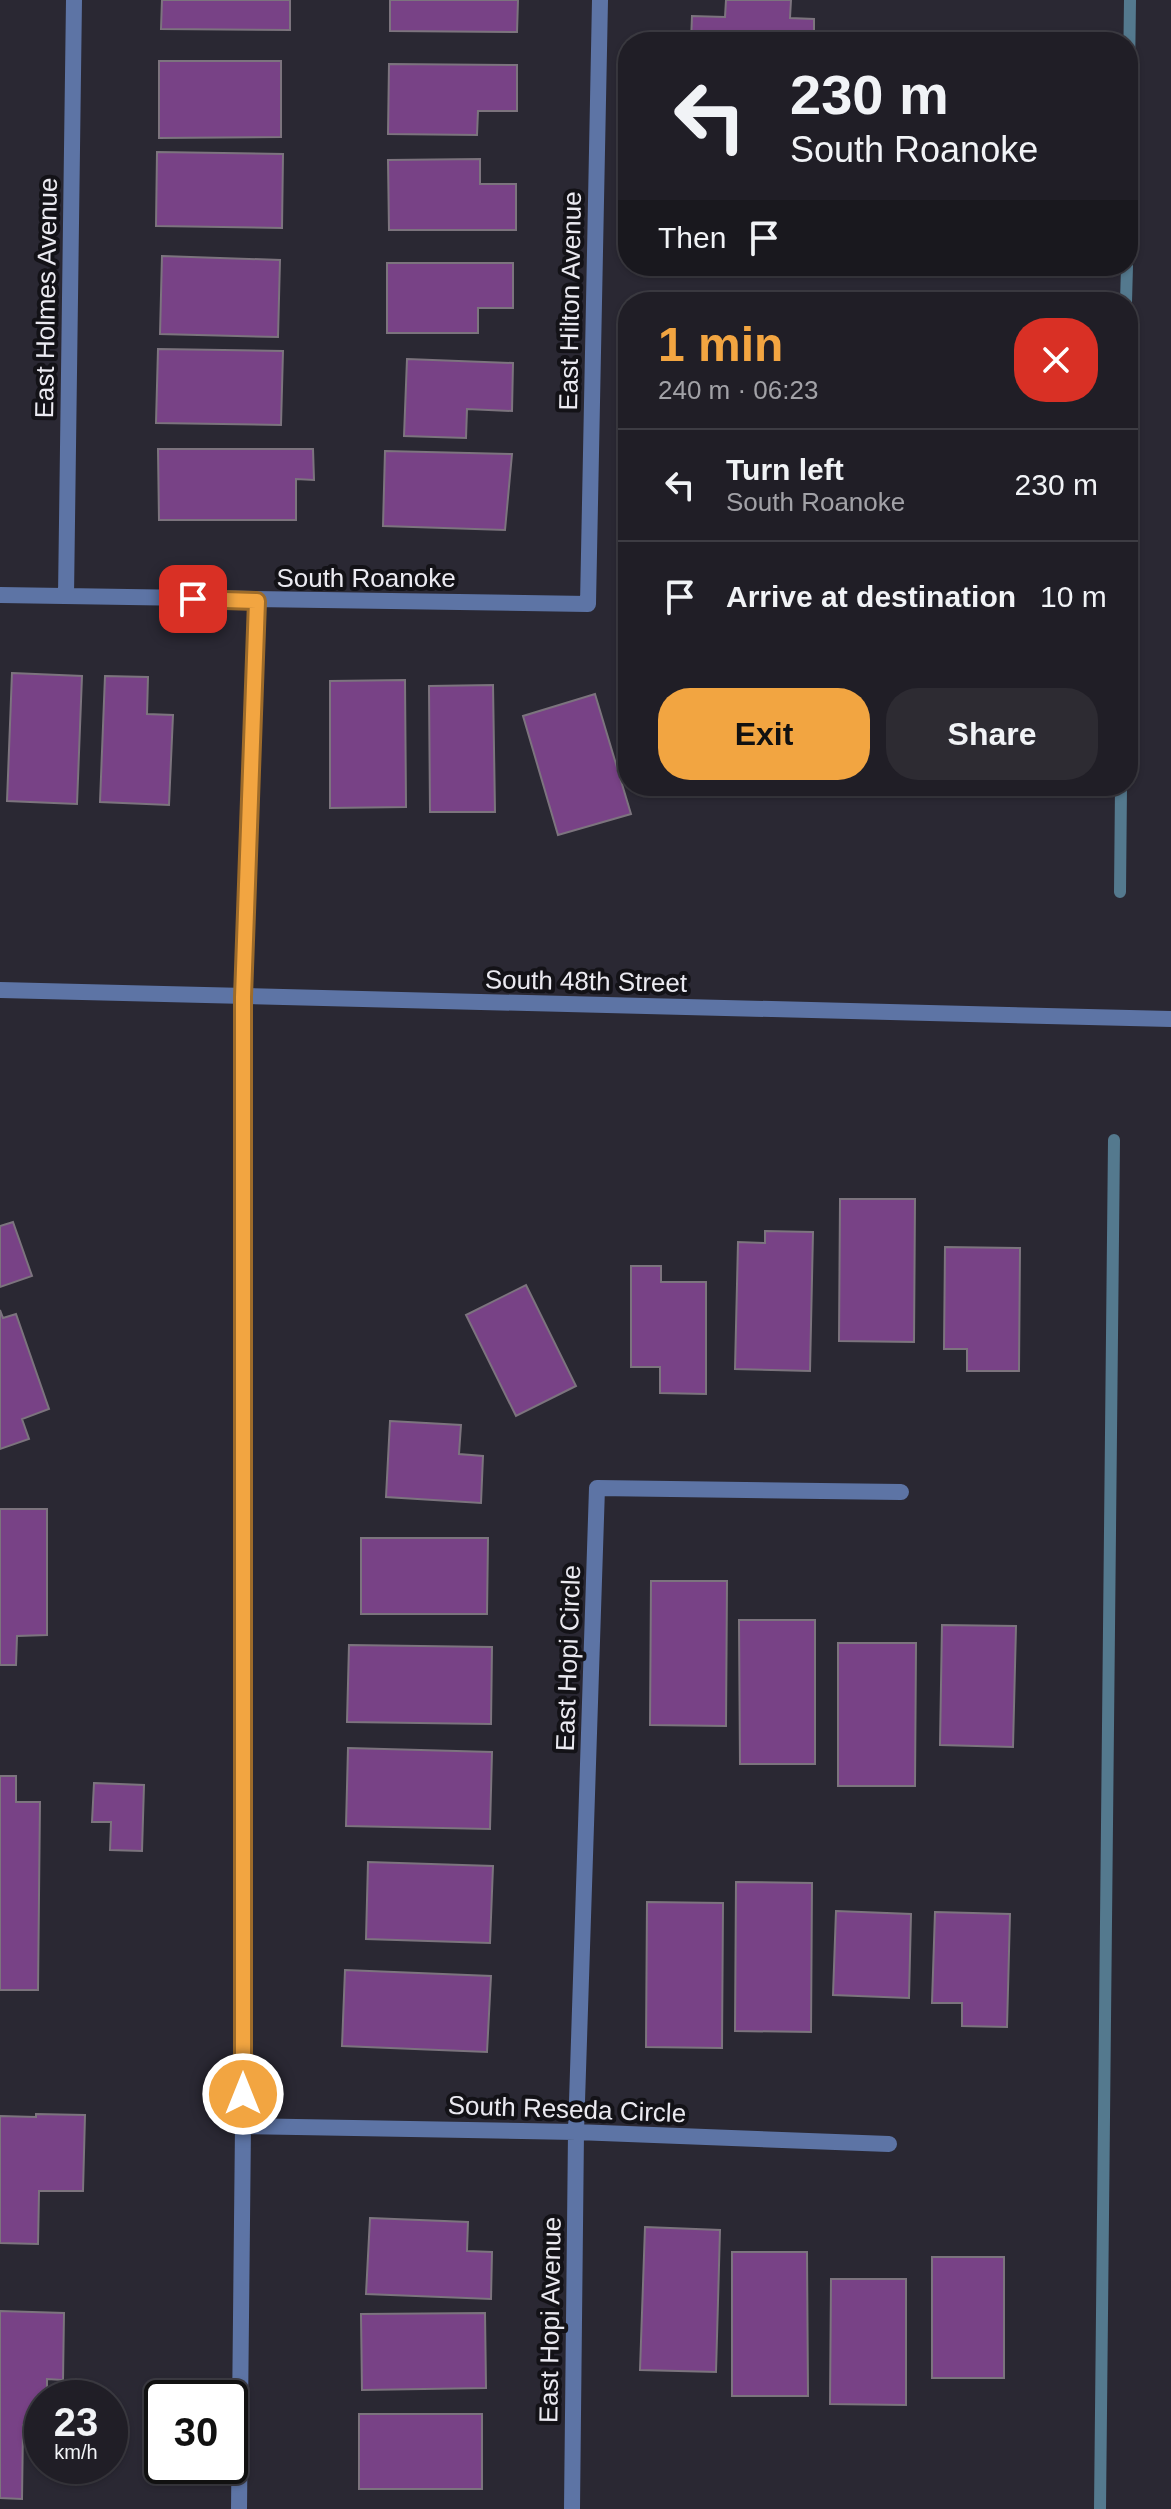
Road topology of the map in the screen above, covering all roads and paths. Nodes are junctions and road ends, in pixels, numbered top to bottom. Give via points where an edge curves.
1 (74, 0) edge
2 (600, 0) edge
3 (0, 595) edge
4 (66, 596) junction
5 (257, 601) junction
6 (588, 604) joint
7 (0, 990) edge
8 (243, 997) junction
9 (1171, 1019) edge
10 (901, 1492) dead end
11 (243, 2126) junction
12 (576, 2132) junction
13 (889, 2144) dead end
14 (239, 2509) edge
15 (572, 2509) edge

1 - 4 street, East Holmes Avenue
2 - 6 street, East Hilton Avenue
3 - 4 street, South Roanoke
4 - 5 street, South Roanoke
5 - 6 street, South Roanoke
5 - 8 street
7 - 8 street, South 48th Street
8 - 9 street, South 48th Street
8 - 11 street
10 - 12 street, East Hopi Circle via 597,1488
11 - 12 street, South Reseda Circle
11 - 14 street
12 - 13 street, South Reseda Circle
12 - 15 street, East Hopi Avenue

